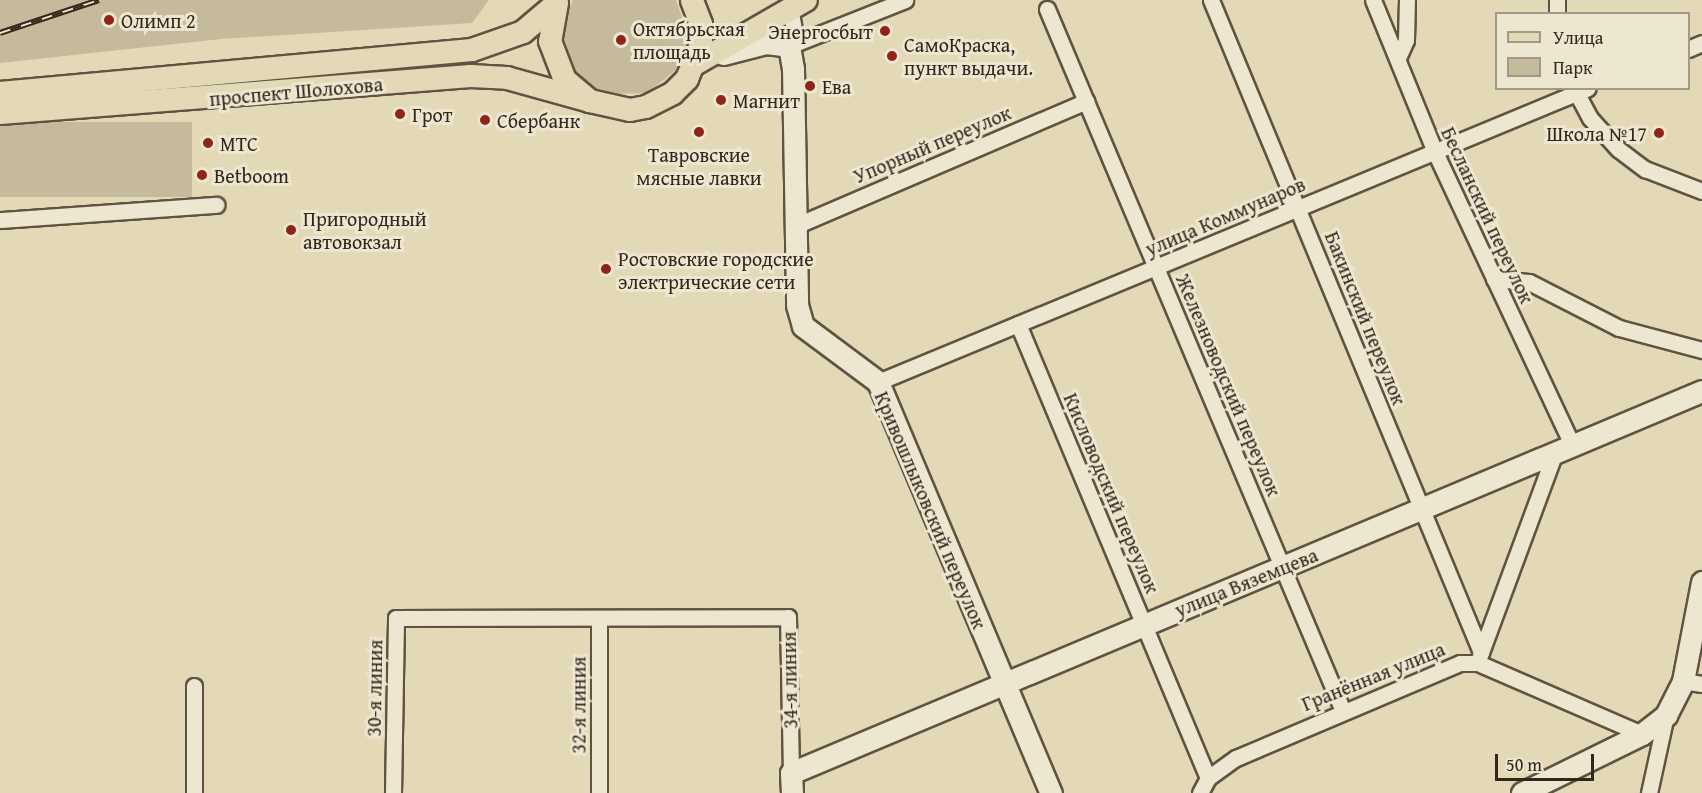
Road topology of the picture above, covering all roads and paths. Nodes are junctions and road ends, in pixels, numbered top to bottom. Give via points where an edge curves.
1 (692, 0) edge
2 (704, 0) edge
3 (905, 0) edge
4 (1211, 0) edge
5 (1373, 0) edge
6 (1407, 0) edge
7 (557, 2) edge
8 (798, 4) edge
9 (1047, 9) dead end
10 (700, 24) junction
11 (793, 44) junction
12 (703, 58) junction
13 (1398, 58) junction
14 (1579, 90) edge
15 (0, 93) edge
16 (590, 101) junction
17 (1086, 101) junction
18 (0, 113) edge
19 (1435, 152) junction
20 (1702, 190) edge
21 (216, 205) dead end
22 (1298, 208) junction
23 (0, 220) edge
24 (795, 226) junction
25 (1156, 267) junction
26 (1494, 279) junction
27 (1018, 324) junction
28 (1702, 350) edge
29 (878, 382) junction
30 (1702, 391) edge
31 (1563, 448) junction
32 (1420, 509) junction
33 (1283, 567) junction
34 (1702, 582) edge
35 (599, 618) junction
36 (1145, 623) junction
37 (1479, 658) junction
38 (1693, 682) edge
39 (194, 686) dead end
40 (1004, 686) junction
41 (1344, 711) junction
42 (1666, 715) junction
43 (1642, 734) junction
44 (1208, 778) junction
45 (791, 783) edge
46 (194, 793) edge
47 (393, 793) edge
48 (599, 793) edge
49 (1050, 793) edge
50 (1200, 793) edge
51 (1522, 793) edge
52 (1649, 793) edge

1 - 10 main road
2 - 10 street
3 - 11 street
4 - 22 street, Бакинский переулок
5 - 13 street, Бесланский переулок
6 - 13 street via 1406,40
7 - 15 main road, проспект Шолохова via 524,32 472,50
7 - 16 main road via 550,25 553,56 565,80
8 - 11 street
8 - 12 main road
9 - 17 street, Железноводский переулок
10 - 12 main road
11 - 12 street via 766,43
11 - 24 street, Кривошлыковский переулок
12 - 16 main road via 673,93 646,107 613,108
13 - 19 street, Бесланский переулок
14 - 19 street, улица Коммунаров
14 - 20 street via 1590,118 1618,149 1645,169 1677,184
16 - 18 main road, проспект Шолохова via 507,78 471,76
17 - 24 street, Упорный переулок
17 - 25 street, Железноводский переулок
19 - 22 street, улица Коммунаров
19 - 26 street, Бесланский переулок
21 - 23 street
22 - 25 street, улица Коммунаров
22 - 32 street, Бакинский переулок
24 - 29 street, Кривошлыковский переулок via 797,305 802,326
25 - 27 street, улица Коммунаров
25 - 33 street, Железноводский переулок
26 - 28 street via 1529,282 1619,328
26 - 31 street, Бесланский переулок
27 - 29 street, улица Коммунаров
27 - 36 street, Кисловодский переулок
29 - 40 street, Кривошлыковский переулок
30 - 31 street, улица Вяземцева
31 - 32 street, улица Вяземцева
31 - 37 street
32 - 33 street, улица Вяземцева
32 - 37 street, Бакинский переулок
33 - 36 street, улица Вяземцева
33 - 41 street, Железноводский переулок
34 - 38 street
35 - 45 street, 34-я линия via 788,617
35 - 47 street, 30-я линия via 396,618
35 - 48 street, 32-я линия
36 - 40 street, улица Вяземцева
36 - 44 street, Кисловодский переулок
37 - 41 street, Гранённая улица
37 - 43 street
38 - 42 street
39 - 46 street
40 - 45 street, улица Вяземцева
40 - 49 street, Кривошлыковский переулок
41 - 44 street, Гранённая улица via 1236,758
42 - 43 street
42 - 52 street
43 - 51 street
44 - 50 street, Гранённая улица

